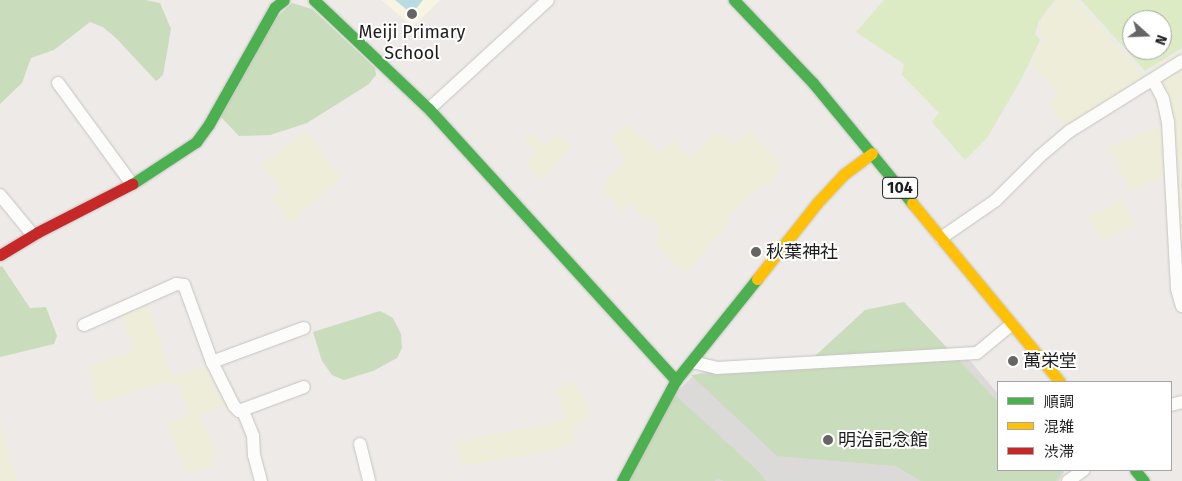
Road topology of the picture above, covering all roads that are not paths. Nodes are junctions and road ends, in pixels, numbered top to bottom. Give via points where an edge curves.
1 (284, 0) edge
2 (548, 0) edge
3 (734, 0) edge
4 (313, 2) edge
5 (1182, 61) edge
6 (1153, 80) junction
7 (58, 83) dead end
8 (429, 109) junction
9 (872, 153) junction
10 (132, 184) junction
11 (0, 195) edge
12 (33, 235) junction
13 (941, 238) junction
14 (0, 255) edge
15 (1182, 306) edge
16 (1012, 324) junction
17 (84, 325) dead end
18 (304, 328) dead end
19 (212, 362) junction
20 (692, 362) junction
21 (676, 380) junction
22 (1059, 381) edge
23 (304, 388) dead end
24 (243, 411) junction
25 (360, 444) dead end
26 (1083, 471) edge
27 (1136, 471) edge
28 (261, 481) edge
29 (369, 481) edge
30 (622, 481) edge
31 (1068, 481) edge
32 (1144, 481) edge

1 - 10 main road via 275,7 264,25 202,136
2 - 8 street
3 - 9 main road, 104 via 813,83
4 - 8 main road
5 - 6 street
6 - 13 street via 1070,131 996,200
6 - 15 street via 1163,99 1168,122 1177,288
7 - 10 street
8 - 21 main road
9 - 13 main road, 104
9 - 20 main road via 843,175 817,203
10 - 12 main road
11 - 12 street
12 - 14 main road
13 - 16 main road, 104
16 - 20 street via 977,352 717,368
16 - 22 main road, 104
17 - 19 street via 176,284 184,285
18 - 19 street
19 - 24 street via 234,406
20 - 21 main road
21 - 30 main road
23 - 24 street
24 - 28 street via 253,436
25 - 29 street
26 - 31 street
27 - 32 main road

